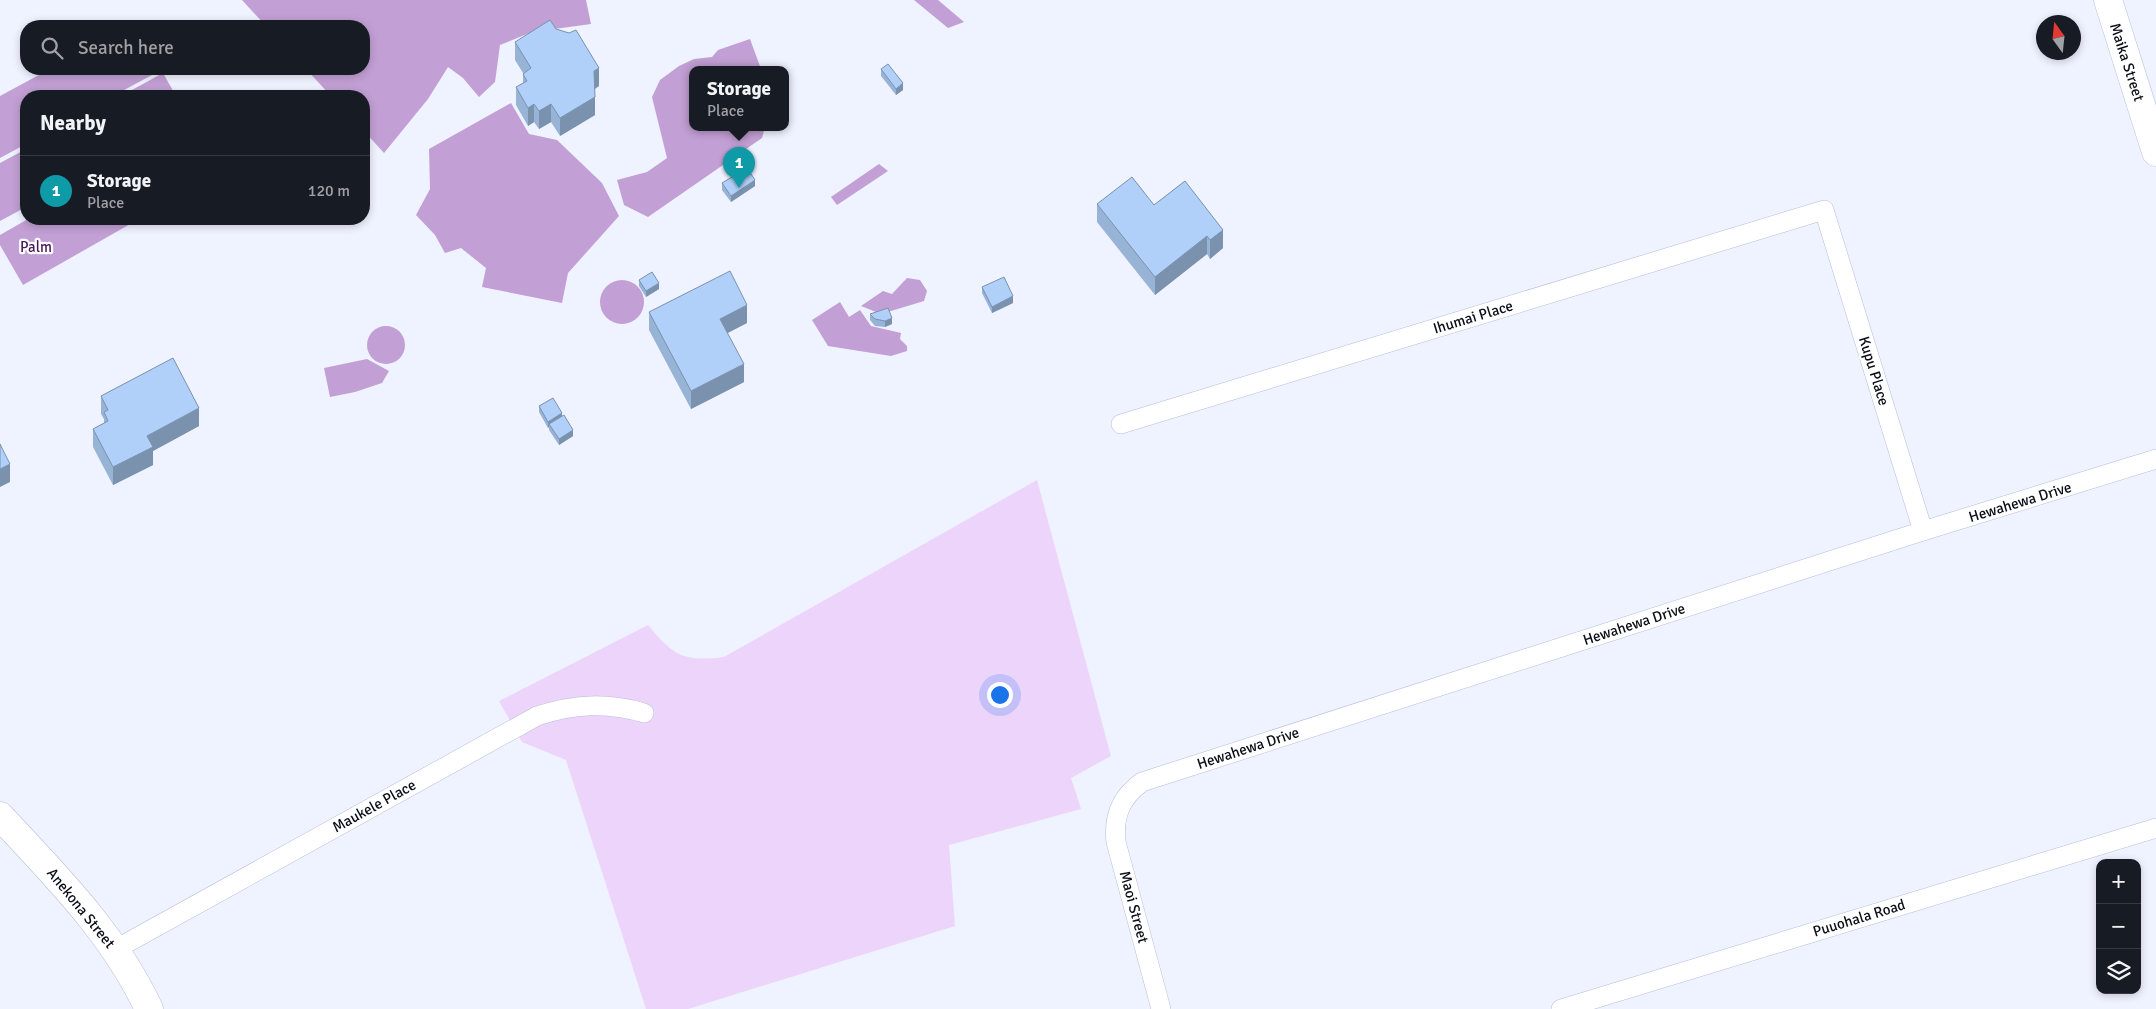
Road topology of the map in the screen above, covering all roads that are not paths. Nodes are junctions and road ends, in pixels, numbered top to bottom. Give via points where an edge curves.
1 (2108, 0) edge
2 (2156, 152) edge
3 (1824, 210) joint
4 (1121, 424) dead end
5 (2156, 459) edge
6 (1923, 531) junction
7 (644, 713) dead end
8 (1121, 805) joint
9 (0, 816) edge
10 (2156, 828) edge
11 (116, 949) junction
12 (149, 1009) edge
13 (1161, 1009) edge
14 (1561, 1009) edge

1 - 2 street, Maika Street
3 - 4 lane, Ihumai Place
3 - 6 lane, Kupu Place
5 - 6 lane, Hewahewa Drive
6 - 8 lane, Hewahewa Drive via 1154,778 1137,786
7 - 11 lane, Maukele Place via 590,705 572,706 538,716
8 - 13 lane, Maoi Street via 1115,823 1116,842
9 - 11 street, Anekona Street via 66,887
10 - 14 lane, Puuohala Road
11 - 12 street, Anekona Street

